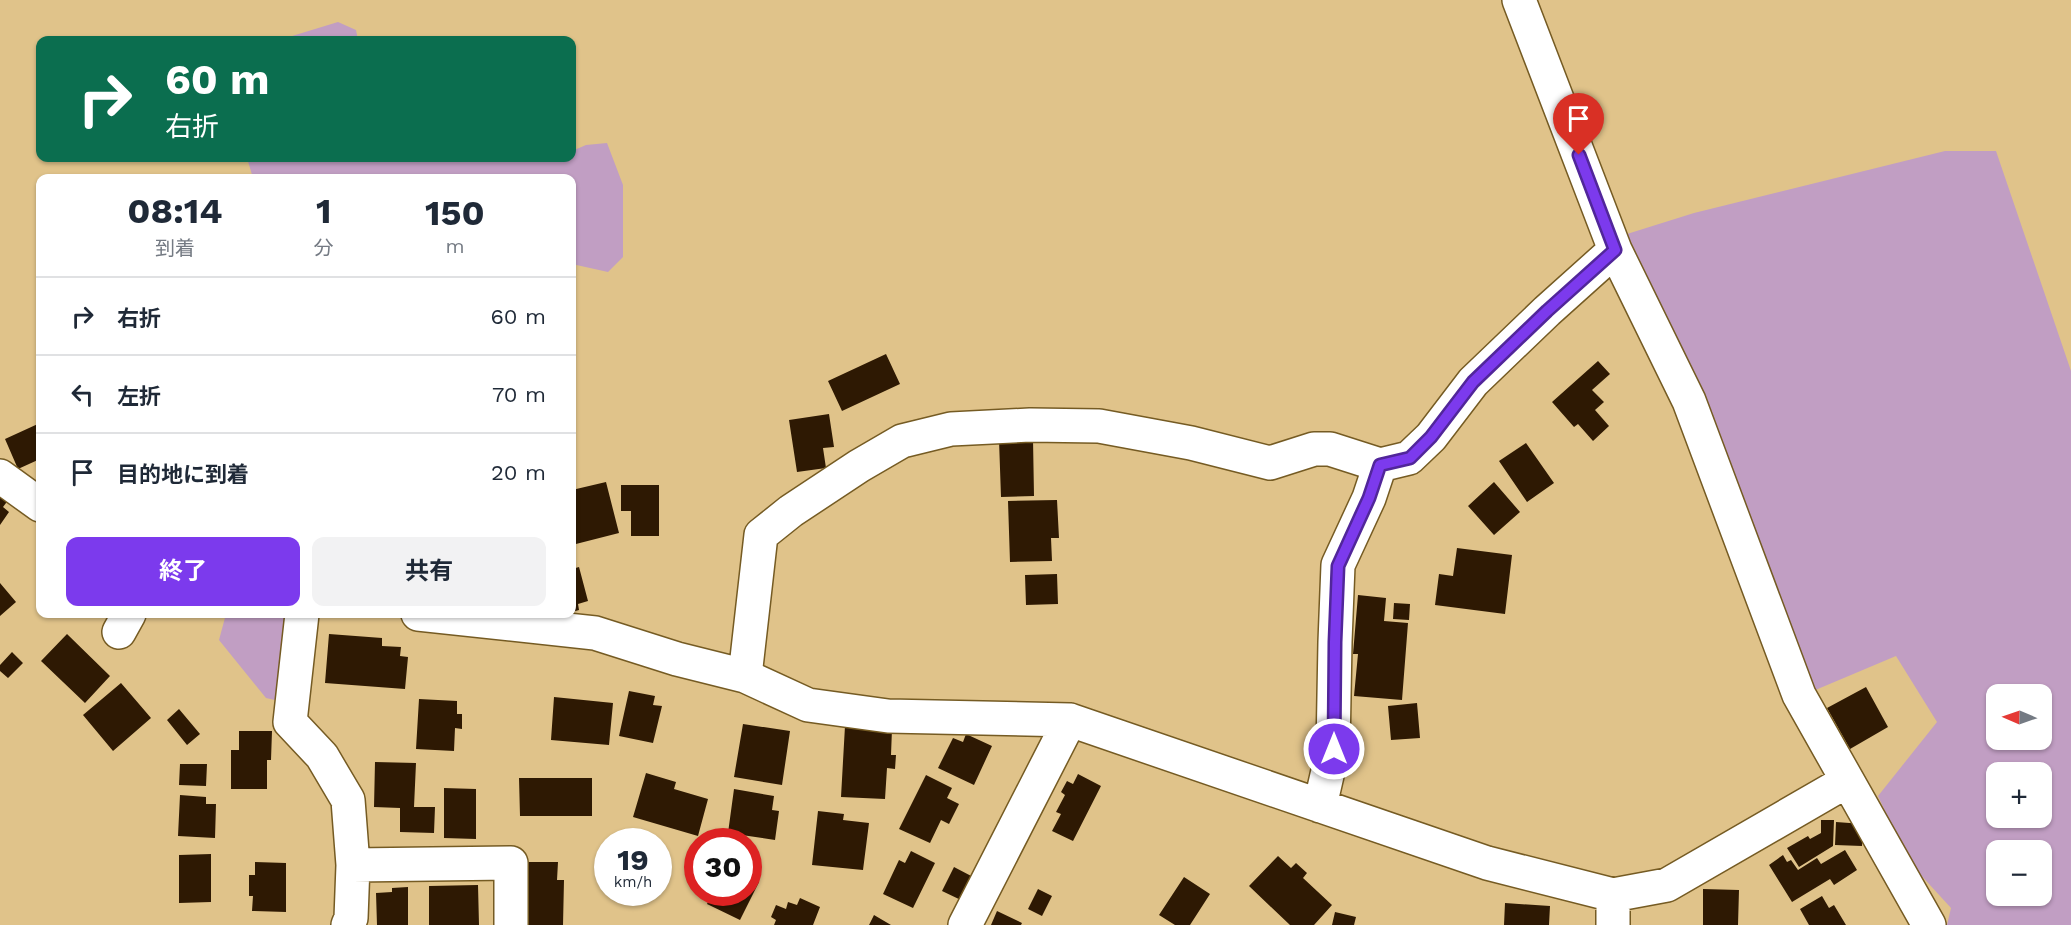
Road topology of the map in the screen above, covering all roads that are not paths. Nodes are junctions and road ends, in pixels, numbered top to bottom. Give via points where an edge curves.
1 (1519, 0) edge
2 (1615, 250) junction
3 (1380, 465) junction
4 (0, 476) edge
5 (36, 502) edge
6 (302, 618) edge
7 (455, 618) edge
8 (745, 676) junction
9 (1070, 720) junction
10 (1847, 781) junction
11 (1320, 806) junction
12 (353, 865) junction
13 (1613, 910) edge
14 (1916, 920) edge
15 (348, 925) edge
16 (511, 925) edge
17 (965, 925) edge

1 - 2 street
2 - 3 street via 1473,382 1410,458
2 - 10 street via 1689,401 1799,695
3 - 8 street via 1330,449 1314,449 1270,463 1099,426 951,429 902,441 761,535
3 - 11 street via 1338,566 1334,749
4 - 5 street
6 - 12 street via 290,722 322,756 348,800
7 - 8 street via 595,633
8 - 9 street via 808,705 876,715
9 - 11 street
9 - 17 street
10 - 13 street via 1667,885
10 - 14 street
11 - 13 street
12 - 15 street
12 - 16 street via 511,863

